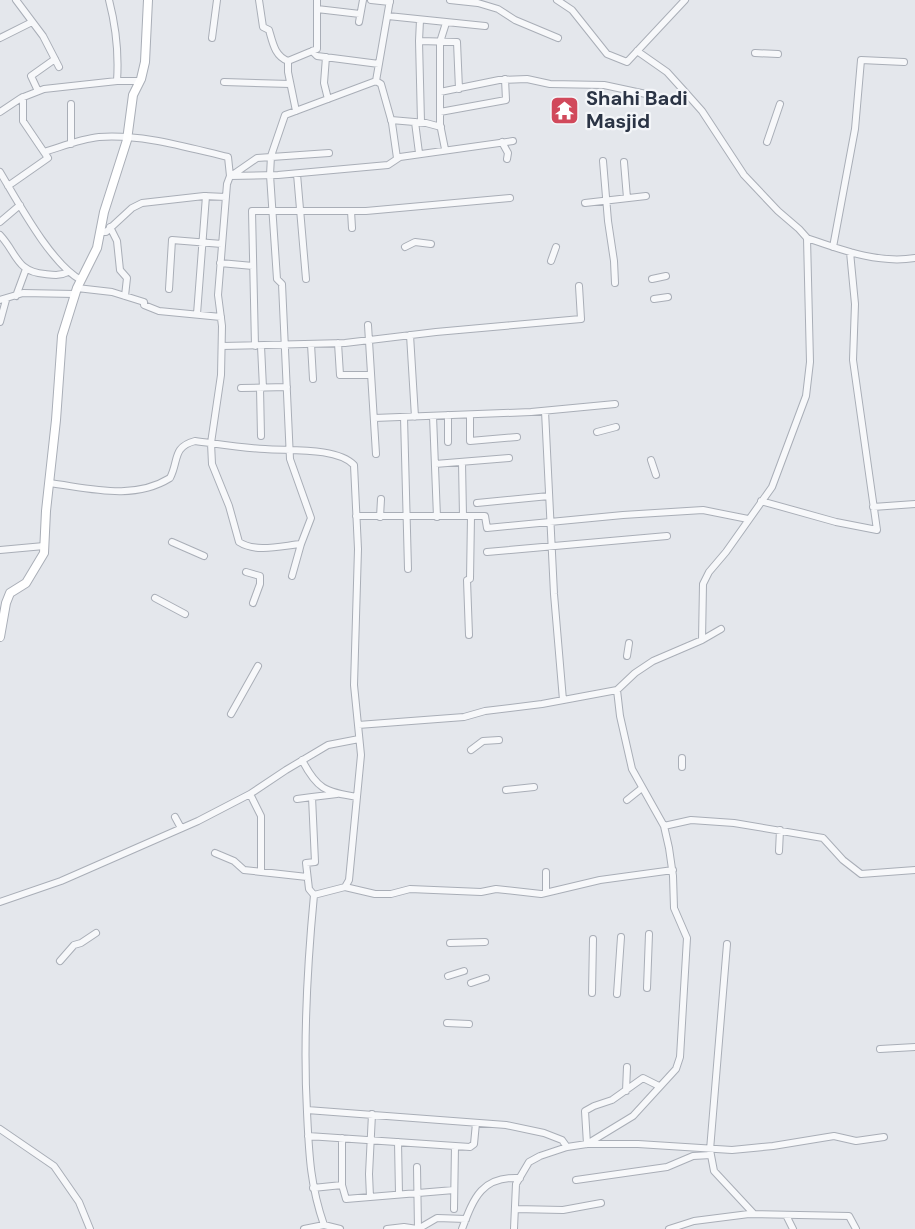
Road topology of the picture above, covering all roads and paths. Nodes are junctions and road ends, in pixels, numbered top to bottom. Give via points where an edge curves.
1 (27, 0) edge
2 (109, 0) edge
3 (147, 0) edge
4 (217, 0) edge
5 (259, 0) edge
6 (317, 0) edge
7 (363, 0) edge
8 (371, 0) edge
9 (450, 0) edge
10 (557, 0) edge
11 (685, 0) edge
12 (390, 1) edge
13 (18, 2) edge
14 (317, 9) junction
15 (360, 14) junction
16 (388, 16) junction
17 (420, 20) junction
18 (32, 22) junction
19 (359, 22) dead end
20 (446, 23) junction
21 (485, 26) dead end
22 (0, 38) edge
23 (212, 38) dead end
24 (558, 38) dead end
25 (419, 42) junction
26 (440, 42) junction
27 (312, 51) junction
28 (637, 51) junction
29 (755, 53) dead end
30 (778, 54) dead end
31 (326, 57) junction
32 (55, 59) junction
33 (288, 62) junction
34 (904, 62) dead end
35 (380, 64) junction
36 (59, 67) dead end
37 (505, 80) junction
38 (117, 81) junction
39 (140, 81) junction
40 (376, 81) junction
41 (224, 82) dead end
42 (290, 84) junction
43 (459, 89) junction
44 (38, 91) junction
45 (440, 93) junction
46 (646, 94) dead end
47 (23, 97) junction
48 (328, 99) junction
49 (70, 104) dead end
50 (780, 104) dead end
51 (296, 111) junction
52 (0, 112) edge
53 (440, 112) junction
54 (392, 120) junction
55 (418, 122) junction
56 (441, 127) junction
57 (127, 138) junction
58 (513, 141) dead end
59 (502, 142) junction
60 (767, 142) dead end
61 (71, 144) junction
62 (445, 149) junction
63 (44, 153) junction
64 (329, 153) dead end
65 (419, 153) junction
66 (271, 156) junction
67 (397, 158) junction
68 (507, 159) dead end
69 (603, 161) dead end
70 (624, 162) dead end
71 (0, 173) edge
72 (297, 174) junction
73 (270, 175) junction
74 (230, 176) junction
75 (8, 186) junction
76 (206, 196) junction
77 (646, 196) dead end
78 (226, 197) junction
79 (510, 198) dead end
80 (627, 198) junction
81 (607, 200) junction
82 (585, 203) dead end
83 (20, 205) junction
84 (272, 212) junction
85 (300, 212) junction
86 (351, 212) junction
87 (0, 222) edge
88 (110, 227) junction
89 (352, 228) dead end
90 (100, 232) junction
91 (0, 234) edge
92 (807, 238) junction
93 (202, 242) junction
94 (222, 244) junction
95 (431, 244) dead end
96 (405, 247) dead end
97 (556, 247) dead end
98 (833, 247) junction
99 (850, 252) junction
100 (915, 258) edge
101 (551, 261) dead end
102 (220, 263) junction
103 (252, 266) junction
104 (26, 268) junction
105 (68, 272) junction
106 (666, 276) dead end
107 (306, 279) dead end
108 (652, 279) dead end
109 (615, 283) dead end
110 (579, 286) dead end
111 (78, 288) junction
112 (168, 289) dead end
113 (16, 296) junction
114 (125, 296) junction
115 (668, 297) dead end
116 (654, 299) dead end
117 (3, 300) edge
118 (197, 314) junction
119 (221, 317) junction
120 (0, 322) edge
121 (368, 325) dead end
122 (410, 335) junction
123 (370, 339) junction
124 (338, 343) junction
125 (311, 344) junction
126 (285, 345) junction
127 (222, 346) junction
128 (258, 346) junction
129 (371, 375) junction
130 (313, 378) dead end
131 (287, 387) junction
132 (241, 388) dead end
133 (262, 388) junction
134 (615, 404) dead end
135 (545, 411) junction
136 (448, 415) junction
137 (470, 415) junction
138 (433, 416) junction
139 (404, 417) junction
140 (415, 417) junction
141 (374, 418) junction
142 (616, 427) dead end
143 (597, 432) dead end
144 (261, 436) dead end
145 (517, 437) dead end
146 (448, 442) dead end
147 (211, 443) junction
148 (290, 450) junction
149 (376, 454) dead end
150 (509, 458) dead end
151 (651, 460) dead end
152 (462, 462) junction
153 (435, 464) junction
154 (656, 475) dead end
155 (49, 483) junction
156 (549, 496) junction
157 (381, 499) dead end
158 (761, 501) junction
159 (477, 503) dead end
160 (915, 504) edge
161 (873, 507) junction
162 (357, 516) junction
163 (467, 516) junction
164 (407, 517) junction
165 (437, 517) junction
166 (380, 518) junction
167 (748, 519) junction
168 (550, 521) junction
169 (667, 536) dead end
170 (172, 542) dead end
171 (301, 544) junction
172 (44, 546) junction
173 (552, 546) junction
174 (0, 550) edge
175 (487, 552) dead end
176 (204, 556) dead end
177 (408, 569) dead end
178 (246, 572) dead end
179 (292, 576) dead end
180 (155, 598) dead end
181 (253, 603) dead end
182 (185, 614) dead end
183 (721, 629) dead end
184 (0, 635) edge
185 (469, 635) dead end
186 (702, 640) junction
187 (629, 643) dead end
188 (627, 656) dead end
189 (258, 666) dead end
190 (617, 690) junction
191 (563, 700) junction
192 (231, 714) dead end
193 (358, 725) junction
194 (359, 739) junction
195 (499, 740) dead end
196 (471, 750) dead end
197 (682, 758) dead end
198 (302, 760) junction
199 (682, 767) dead end
200 (534, 788) dead end
201 (642, 788) junction
202 (506, 790) dead end
203 (250, 794) junction
204 (338, 794) junction
205 (312, 797) junction
206 (357, 797) junction
207 (297, 799) dead end
208 (627, 800) dead end
209 (175, 818) dead end
210 (664, 826) junction
211 (181, 828) junction
212 (780, 830) junction
213 (779, 851) dead end
214 (215, 853) dead end
215 (672, 870) junction
216 (915, 870) edge
217 (261, 872) junction
218 (546, 872) dead end
219 (307, 877) junction
220 (349, 880) junction
221 (345, 887) junction
222 (354, 889) junction
223 (546, 892) junction
224 (314, 895) junction
225 (0, 902) edge
226 (96, 933) dead end
227 (649, 934) dead end
228 (621, 937) dead end
229 (594, 939) dead end
230 (485, 942) dead end
231 (450, 943) dead end
232 (727, 944) dead end
233 (60, 961) dead end
234 (464, 971) dead end
235 (448, 976) dead end
236 (486, 978) dead end
237 (471, 983) dead end
238 (647, 988) dead end
239 (592, 993) dead end
240 (618, 994) dead end
241 (447, 1023) dead end
242 (469, 1024) dead end
243 (915, 1047) edge
244 (880, 1049) dead end
245 (627, 1067) dead end
246 (659, 1086) junction
247 (626, 1091) junction
248 (307, 1110) junction
249 (372, 1114) junction
250 (476, 1123) junction
251 (0, 1129) edge
252 (308, 1136) junction
253 (884, 1137) dead end
254 (342, 1138) junction
255 (370, 1140) junction
256 (398, 1142) junction
257 (587, 1144) junction
258 (455, 1146) junction
259 (567, 1147) junction
260 (711, 1152) junction
261 (417, 1167) dead end
262 (520, 1178) junction
263 (576, 1180) dead end
264 (342, 1185) junction
265 (313, 1188) junction
266 (454, 1190) junction
267 (418, 1193) junction
268 (399, 1194) junction
269 (370, 1197) junction
270 (601, 1203) dead end
271 (454, 1209) dead end
272 (515, 1209) junction
273 (754, 1214) junction
274 (786, 1215) junction
275 (466, 1219) junction
276 (324, 1225) junction
277 (90, 1229) edge
278 (304, 1229) edge
279 (339, 1229) edge
280 (387, 1229) edge
281 (418, 1229) edge
282 (462, 1229) edge
283 (514, 1229) edge
284 (669, 1229) edge
285 (794, 1229) edge
286 (854, 1229) edge

1 - 13 street
2 - 38 street via 119,56
3 - 39 street via 145,62
4 - 23 street
5 - 33 street via 263,27 269,30 280,58
6 - 14 street
7 - 15 street
8 - 12 street
9 - 24 street via 498,9
10 - 28 street via 572,10 607,54 627,62
11 - 28 street
12 - 16 street
13 - 18 street
14 - 15 street
14 - 27 street via 317,49
15 - 19 street
16 - 17 street
16 - 35 street
17 - 20 street
17 - 25 street
18 - 22 street
18 - 32 street
20 - 21 street
20 - 26 street
25 - 26 street
25 - 55 street
26 - 43 street via 457,42
26 - 45 street
27 - 31 street
27 - 33 street
28 - 92 street via 667,72 702,111 744,175
29 - 30 street
31 - 35 street
31 - 48 street via 323,70
32 - 36 street
32 - 44 street via 31,76
33 - 42 street
34 - 98 street via 861,60 855,129
35 - 40 street
37 - 43 street
37 - 46 street via 604,85
37 - 53 street via 506,100
38 - 39 street
38 - 44 street
39 - 57 street via 133,95
40 - 48 street
40 - 54 street via 381,84
41 - 42 street
42 - 51 street
43 - 45 street
44 - 47 street
45 - 53 street
47 - 52 street
47 - 63 street via 23,121
48 - 51 street
49 - 61 street
50 - 60 street
51 - 66 street via 285,115
53 - 56 street
54 - 55 street
54 - 67 street
55 - 56 street
55 - 65 street
56 - 62 street
57 - 61 street via 98,137
57 - 74 street via 157,139 228,158
57 - 90 street
58 - 59 street
59 - 62 street
59 - 68 street
61 - 63 street
62 - 65 street
63 - 75 street via 48,158
64 - 66 street
65 - 67 street
66 - 73 street
66 - 74 street via 257,158
67 - 72 street via 388,165
69 - 81 street
70 - 80 street
71 - 75 street
72 - 73 street
72 - 85 street
73 - 74 street
73 - 84 street
74 - 78 street
75 - 83 street
76 - 78 street
76 - 88 street via 142,202
76 - 93 street
77 - 80 street
78 - 94 street
79 - 86 street
80 - 81 street
81 - 82 street
81 - 109 street
83 - 87 street
83 - 105 street
84 - 85 street
84 - 103 street via 252,211
84 - 126 street
85 - 86 street
85 - 107 street
86 - 89 street
88 - 90 street
88 - 114 street via 117,241 120,270 127,278
90 - 111 street via 97,248
91 - 104 street
92 - 98 street
92 - 158 street via 810,362 806,396 772,487
93 - 94 street
93 - 112 street via 172,240
93 - 118 street
94 - 102 street
95 - 96 street via 415,242
97 - 101 street
98 - 99 street
99 - 100 street via 887,259
99 - 161 street via 855,304 853,360
102 - 103 street
102 - 119 street
103 - 128 street
104 - 105 street via 32,273 62,276
104 - 113 street
105 - 111 street
106 - 108 street
110 - 122 street via 581,319
111 - 113 street
111 - 114 street
111 - 155 street via 62,336
113 - 117 street
114 - 118 street via 159,311
115 - 116 street
117 - 120 street
118 - 119 street
119 - 127 street
121 - 123 street
122 - 123 street
122 - 140 street
123 - 124 street
123 - 129 street
124 - 125 street
124 - 129 street via 340,375
125 - 126 street
125 - 130 street
126 - 128 street
126 - 131 street
127 - 128 street
127 - 147 street
128 - 133 street
129 - 141 street
131 - 133 street
131 - 148 street
132 - 133 street
133 - 144 street
134 - 135 street
135 - 137 street
135 - 156 street
136 - 137 street
136 - 138 street
136 - 146 street
137 - 145 street via 470,441
138 - 140 street
138 - 153 street
139 - 140 street
139 - 141 street
139 - 164 street
141 - 149 street
142 - 143 street
147 - 148 street
147 - 155 street via 185,444 179,449 170,478 139,491
147 - 171 street via 212,464 230,506 239,542 266,548
148 - 162 street via 349,460 354,465
148 - 171 street via 311,518
150 - 152 street
151 - 154 street
152 - 153 street
152 - 163 street
153 - 165 street
155 - 172 street
156 - 159 street
156 - 168 street
157 - 166 street
158 - 161 street via 877,530
158 - 167 street
160 - 161 street
162 - 166 street
162 - 193 street via 354,685
163 - 165 street
163 - 168 street via 485,516 487,528
163 - 185 street
164 - 165 street
164 - 166 street
164 - 177 street
167 - 168 street via 703,510
167 - 186 street via 703,584
168 - 173 street
169 - 173 street
170 - 176 street
171 - 179 street
172 - 174 street
172 - 184 street via 38,566 26,583 10,593
173 - 175 street
173 - 191 street
178 - 181 street via 261,576
180 - 182 street
183 - 186 street
186 - 190 street via 653,661
187 - 188 street
189 - 192 street
190 - 191 street
190 - 201 street via 632,769
191 - 193 street via 464,717
193 - 194 street
194 - 198 street via 328,745
194 - 206 street
195 - 196 street via 483,741
197 - 199 street
198 - 203 street
198 - 204 street via 313,780
200 - 202 street
201 - 208 street
201 - 210 street
203 - 211 street
203 - 217 street via 261,816
204 - 205 street
204 - 206 street
205 - 207 street
205 - 219 street via 315,862 306,862
206 - 220 street
209 - 211 street
210 - 212 street via 691,820
210 - 215 street
211 - 225 street via 61,881
212 - 213 street
212 - 216 street via 823,837 861,874
214 - 217 street via 244,870
215 - 223 street
215 - 246 street via 674,908 687,938 681,1057 676,1069
217 - 219 street
218 - 223 street
219 - 224 street
220 - 221 street
220 - 222 street
221 - 222 street
221 - 224 street
222 - 223 street via 375,894 410,890
224 - 248 street via 305,1011
226 - 233 street via 74,945
227 - 238 street
228 - 240 street
229 - 239 street
230 - 231 street
232 - 260 street
234 - 235 street
236 - 237 street
241 - 242 street
243 - 244 street
245 - 247 street
246 - 247 street via 643,1078
246 - 257 street via 633,1116
247 - 257 street via 585,1112
248 - 249 street
248 - 252 street
249 - 250 street
249 - 255 street
250 - 258 street via 473,1146
250 - 259 street via 544,1133 562,1140
251 - 277 street via 54,1166 79,1202
252 - 254 street
252 - 265 street
253 - 260 street via 856,1142 834,1136
254 - 255 street
254 - 264 street
255 - 256 street
255 - 269 street
256 - 258 street
256 - 268 street
257 - 259 street
257 - 260 street via 638,1144
258 - 266 street
259 - 262 street via 529,1162
260 - 263 street via 667,1167
260 - 273 street via 714,1171
261 - 267 street
262 - 272 street
262 - 275 street via 504,1177 479,1191
264 - 265 street
264 - 269 street via 346,1199
265 - 276 street
266 - 267 street
266 - 271 street
267 - 268 street
267 - 281 street
268 - 269 street
270 - 272 street via 563,1210
272 - 283 street
273 - 274 street
273 - 284 street via 694,1221
274 - 285 street
274 - 286 street via 849,1216
275 - 281 street via 437,1218
275 - 282 street
276 - 278 street
276 - 279 street
280 - 281 street

